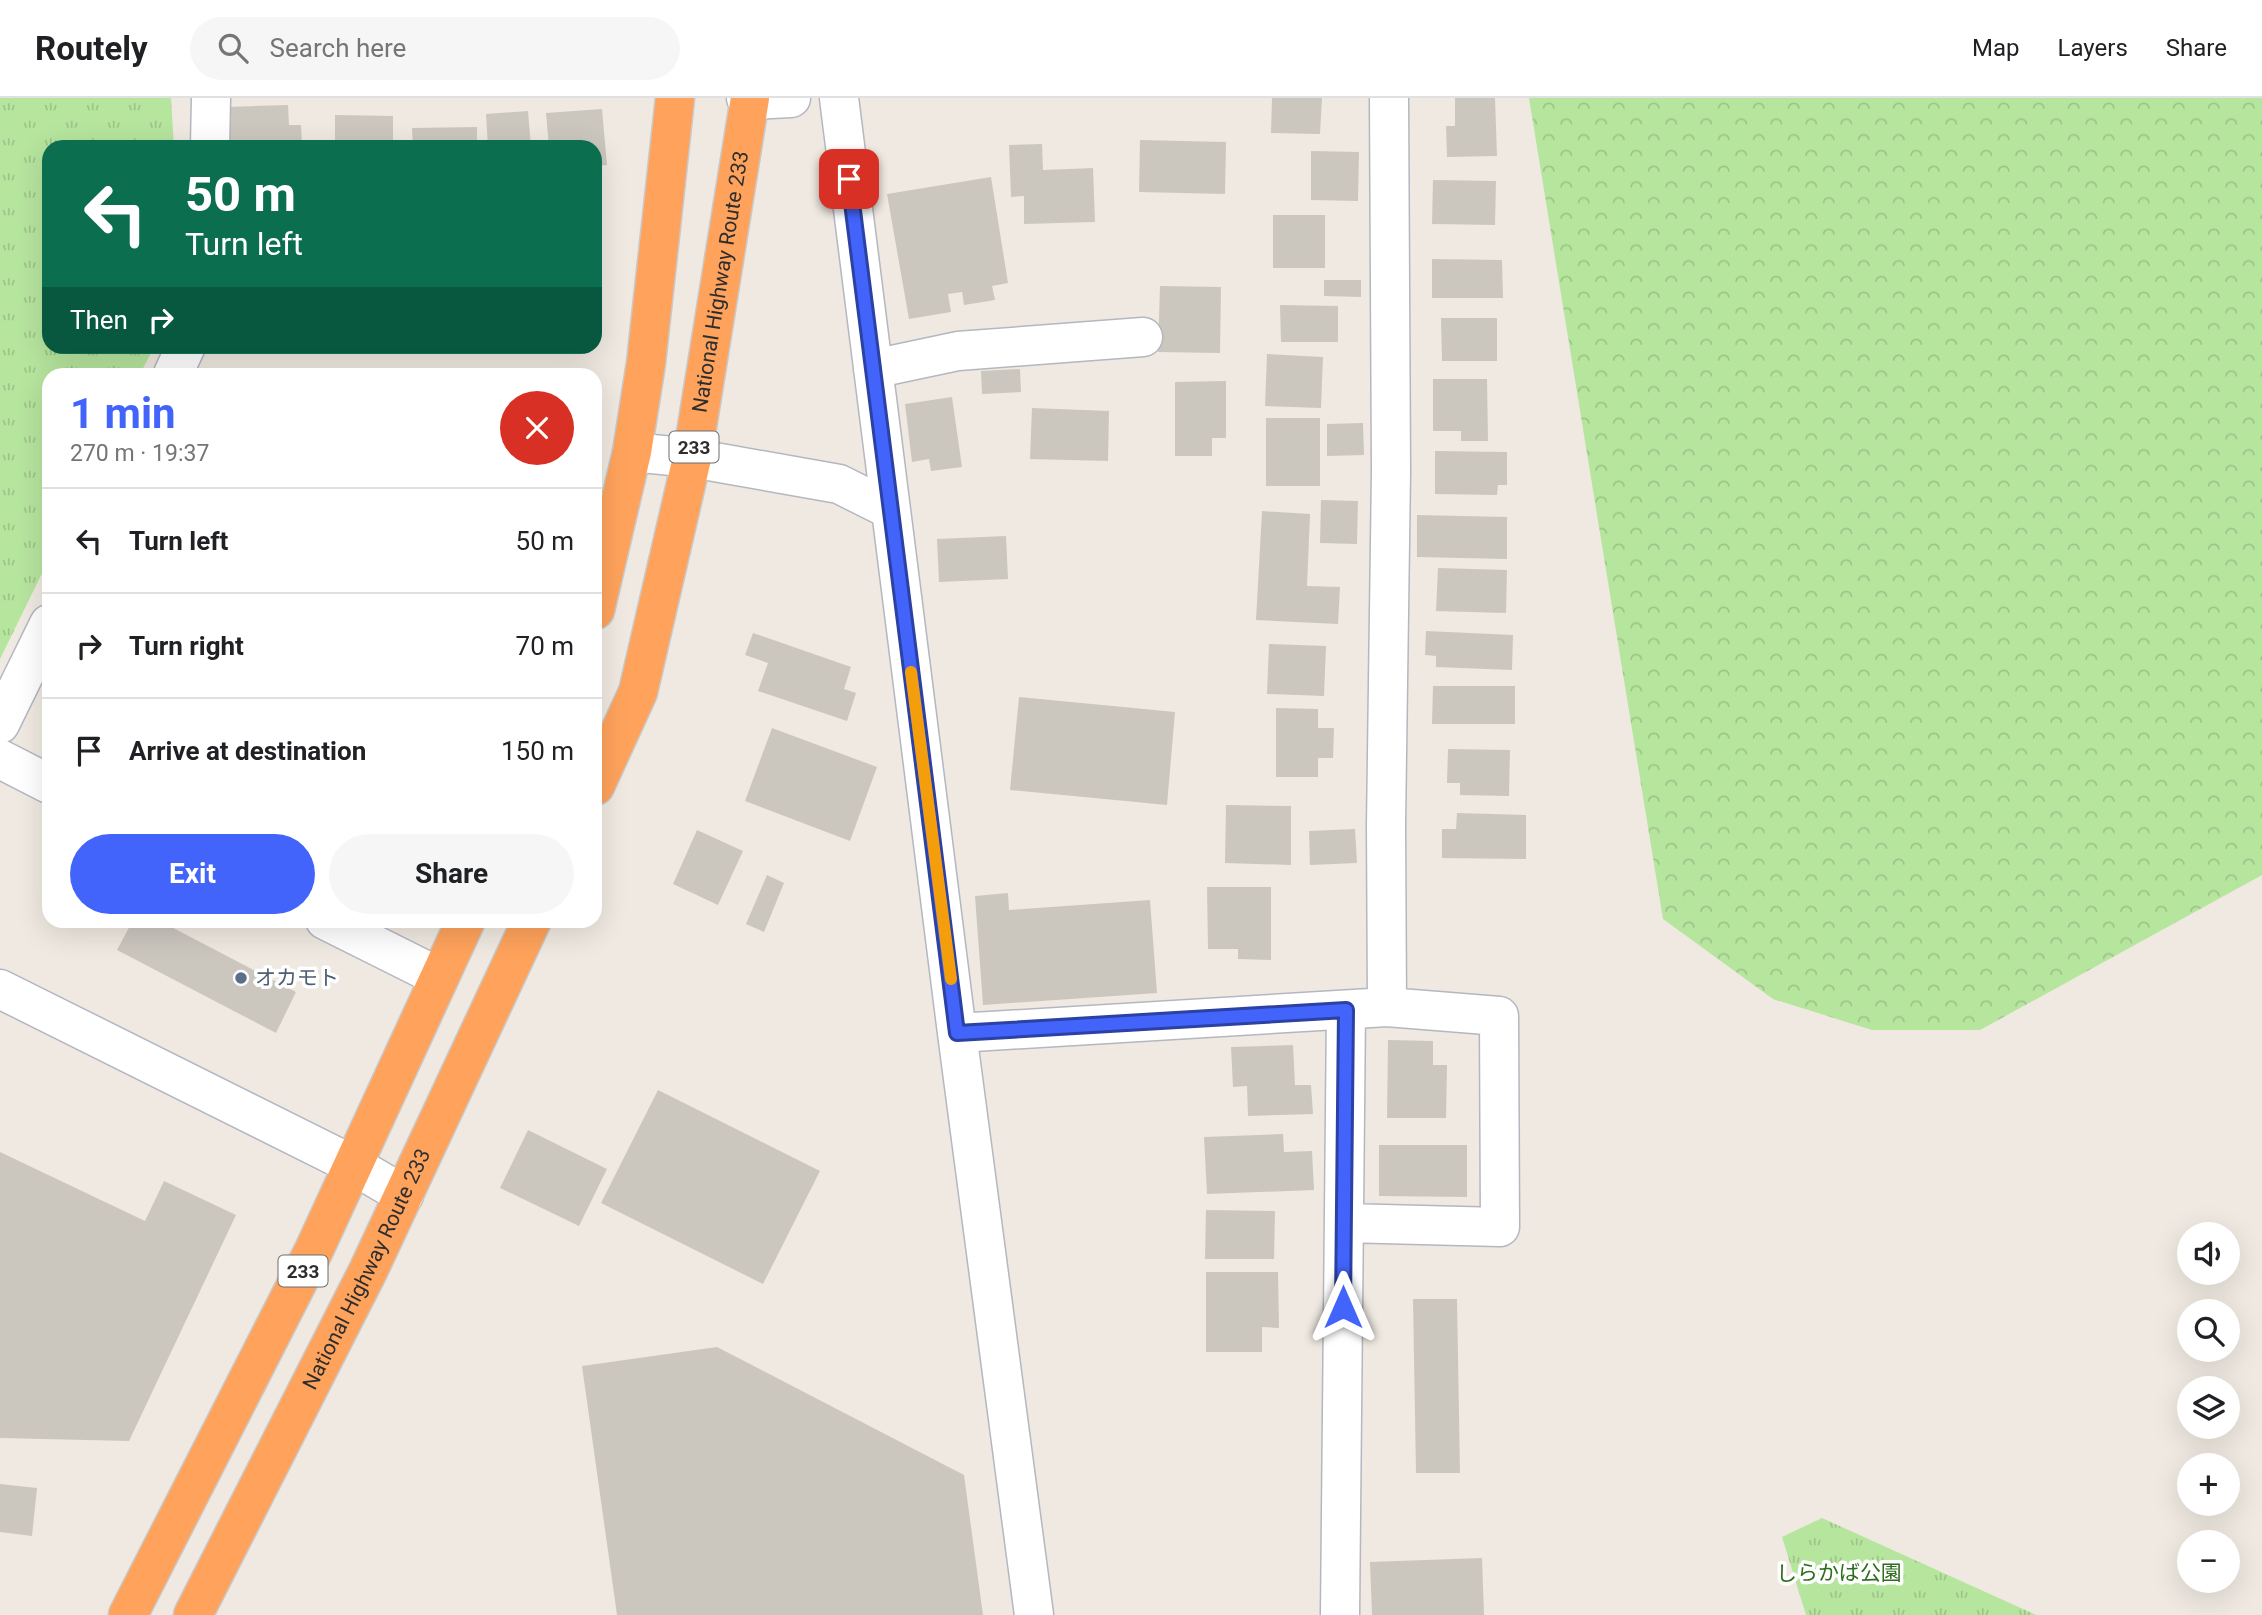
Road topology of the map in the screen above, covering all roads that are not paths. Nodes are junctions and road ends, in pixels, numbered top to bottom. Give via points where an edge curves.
1 (211, 98) edge
2 (675, 98) edge
3 (791, 98) edge
4 (839, 98) edge
5 (1389, 98) edge
6 (749, 99) edge
7 (210, 140) edge
8 (1143, 337) dead end
9 (873, 369) junction
10 (632, 452) junction
11 (692, 458) junction
12 (891, 510) junction
13 (602, 580) edge
14 (42, 637) edge
15 (3, 711) edge
16 (0, 759) edge
17 (602, 771) edge
18 (42, 780) edge
19 (341, 928) edge
20 (462, 928) edge
21 (528, 928) edge
22 (439, 977) junction
23 (0, 989) edge
24 (1387, 1007) junction
25 (1346, 1010) junction
26 (957, 1033) junction
27 (353, 1165) junction
28 (404, 1195) junction
29 (1343, 1223) junction
30 (128, 1615) edge
31 (193, 1615) edge
32 (1034, 1615) edge
33 (1340, 1615) edge

1 - 7 street
2 - 10 highway
3 - 6 street
4 - 9 street
5 - 24 street
6 - 11 highway, National Highway Route 233 / 233
8 - 9 street via 958,351
9 - 12 street
10 - 11 street
10 - 13 highway
11 - 12 street via 839,484
11 - 17 highway, National Highway Route 233 / 233 via 638,692
12 - 26 street
14 - 15 street
16 - 18 street
19 - 22 street
20 - 22 highway, 233
21 - 28 highway, National Highway Route 233 / 233
22 - 27 highway, 233
23 - 27 street
24 - 25 street
24 - 29 street via 1499,1016 1500,1227
25 - 26 street
25 - 29 street
26 - 32 street
27 - 28 street
27 - 30 highway, 233
28 - 31 highway, National Highway Route 233 / 233
29 - 33 street

